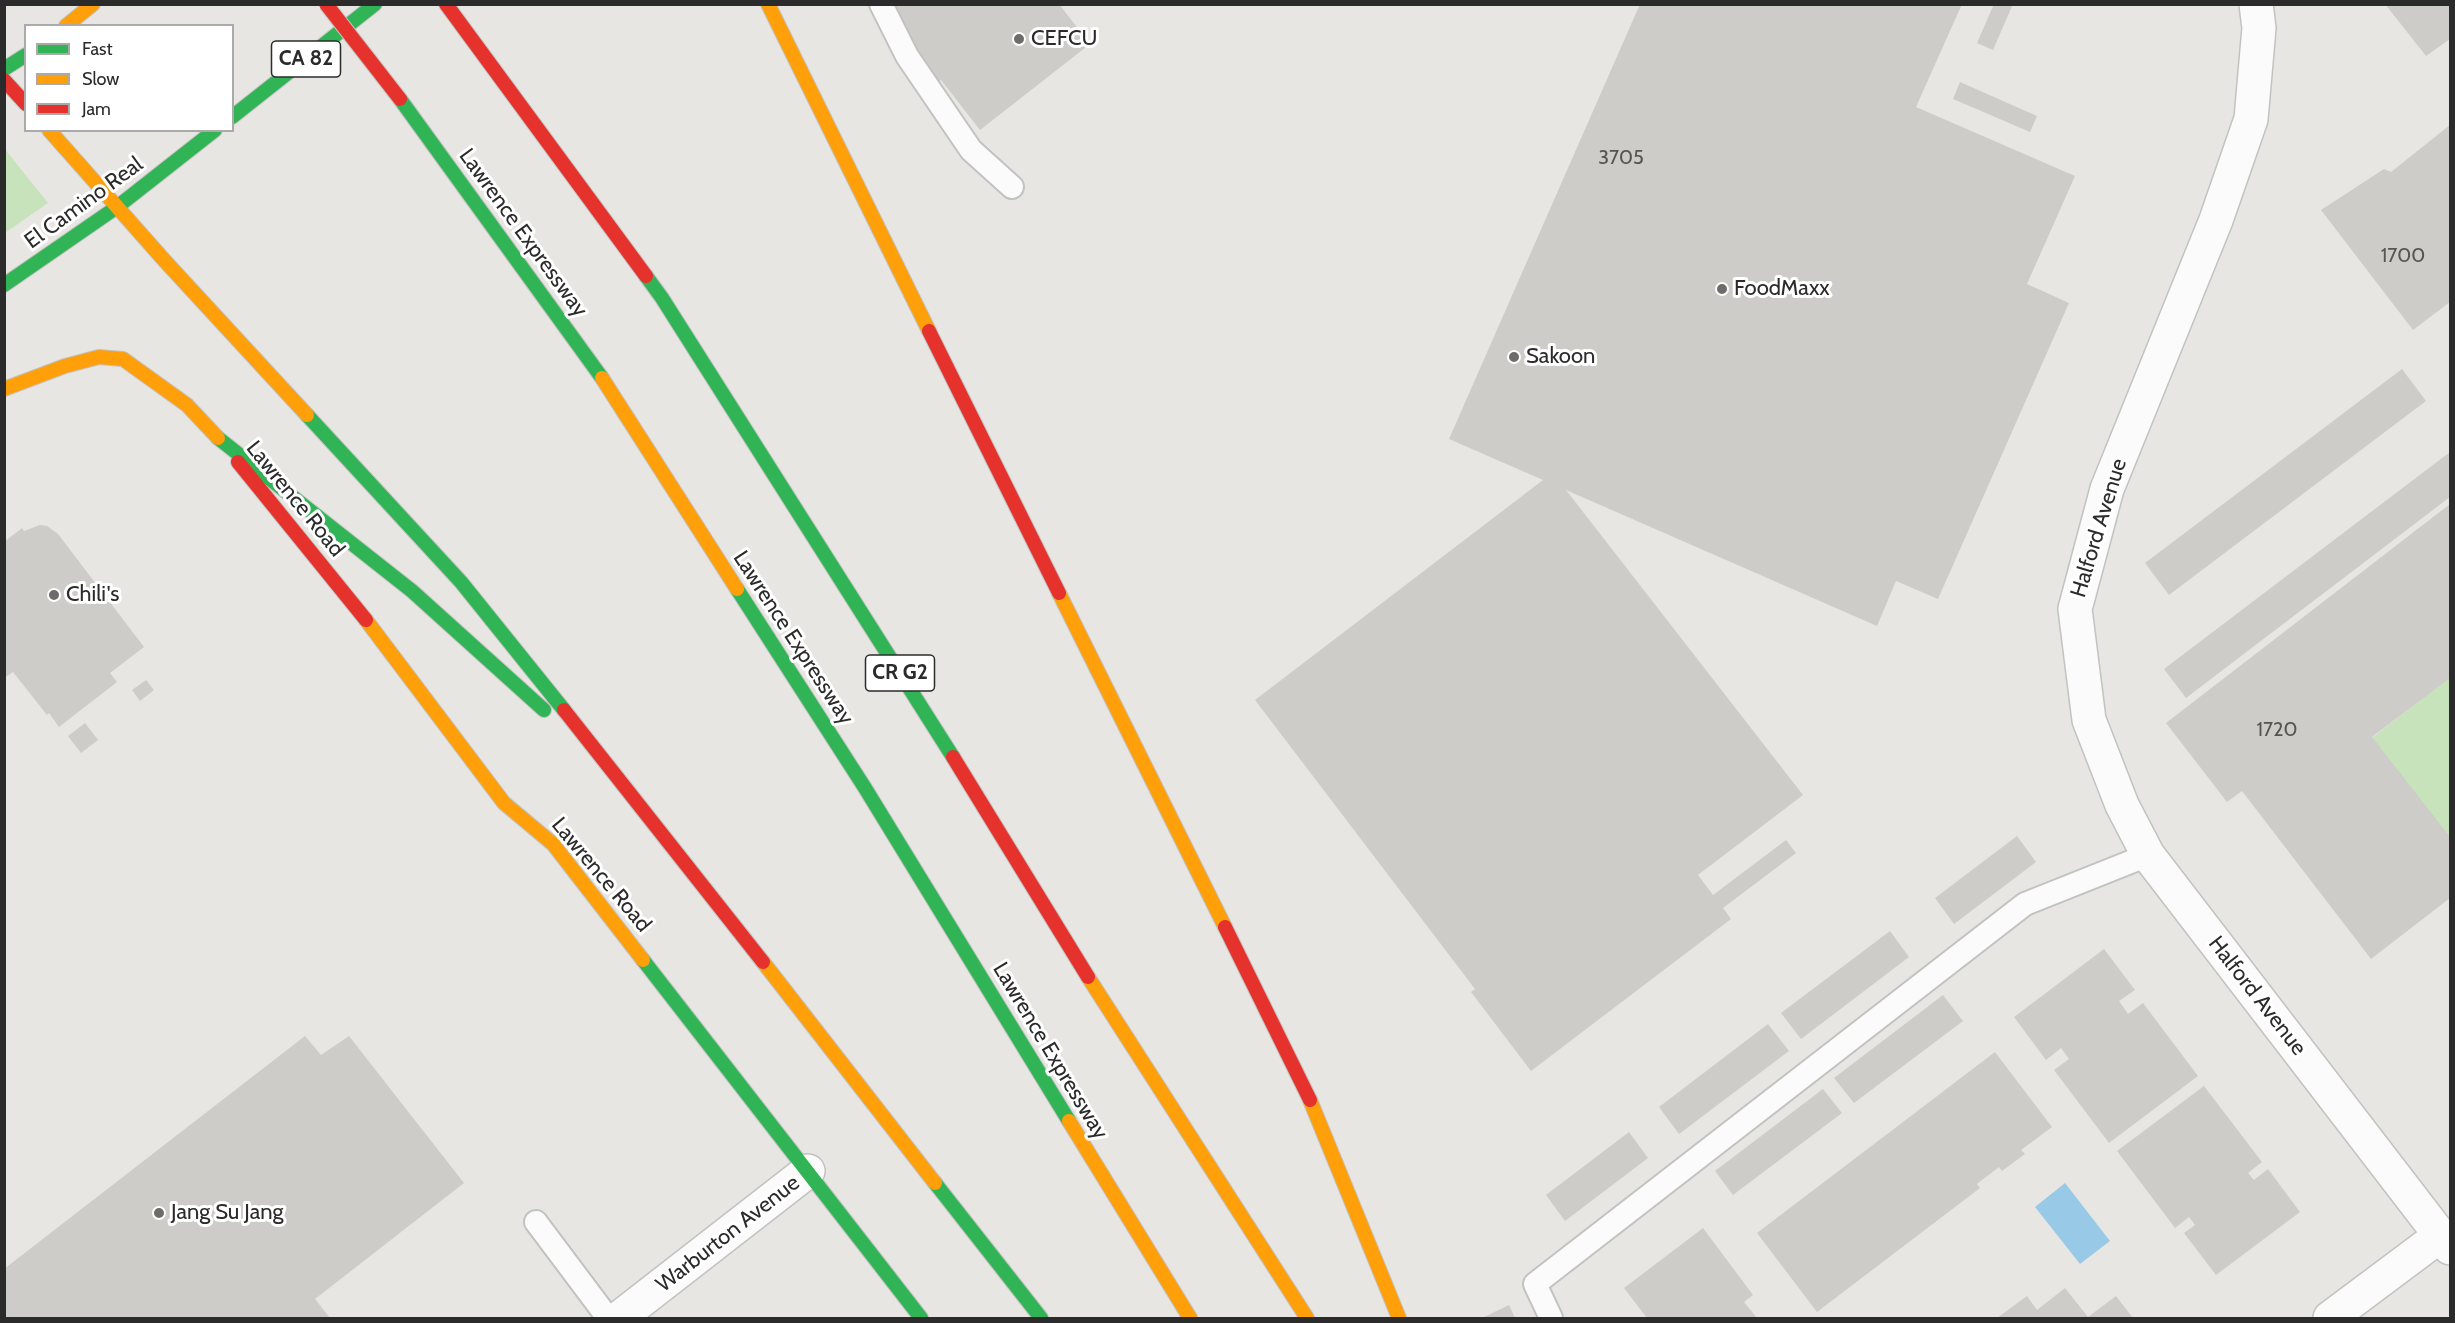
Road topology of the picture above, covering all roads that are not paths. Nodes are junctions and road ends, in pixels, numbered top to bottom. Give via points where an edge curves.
1 (93, 4) edge
2 (326, 4) edge
3 (375, 4) edge
4 (446, 4) edge
5 (768, 4) edge
6 (881, 4) edge
7 (2256, 4) edge
8 (68, 24) edge
9 (24, 56) edge
10 (4, 69) edge
11 (4, 80) edge
12 (24, 102) edge
13 (234, 115) edge
14 (51, 132) edge
15 (212, 132) edge
16 (1012, 187) dead end
17 (117, 207) junction
18 (4, 285) edge
19 (4, 389) edge
20 (218, 438) junction
21 (620, 779) junction
22 (2148, 855) junction
23 (808, 1171) junction
24 (536, 1222) dead end
25 (2446, 1242) edge
26 (623, 1316) edge
27 (921, 1318) edge
28 (1041, 1318) edge
29 (1190, 1318) edge
30 (1308, 1318) edge
31 (1400, 1318) edge
32 (1551, 1318) edge
33 (2330, 1318) edge

1 - 8 main road
2 - 29 main road, Lawrence Expressway, bridge via 589,358 865,788
3 - 13 main road, CA 82
4 - 30 main road, CR G2 via 662,298 1137,1056
5 - 31 main road via 1302,1080
6 - 16 lane via 907,56 971,150
7 - 22 street, Halford Avenue via 2259,28 2251,118 2216,220 2107,489 2075,609 2089,720 2122,805
9 - 10 main road
11 - 12 main road
14 - 17 main road
15 - 17 main road, El Camino Real
17 - 18 main road, El Camino Real
17 - 21 main road via 461,582
19 - 20 main road via 99,357 123,359 187,405
20 - 21 main road via 412,591
20 - 23 main road, Lawrence Road via 357,608 504,803 553,844
21 - 28 main road
22 - 25 street, Halford Avenue
22 - 32 lane via 2025,904 1921,984 1535,1284
23 - 26 street, Warburton Avenue
23 - 27 main road, Lawrence Road
24 - 26 lane
25 - 33 street

